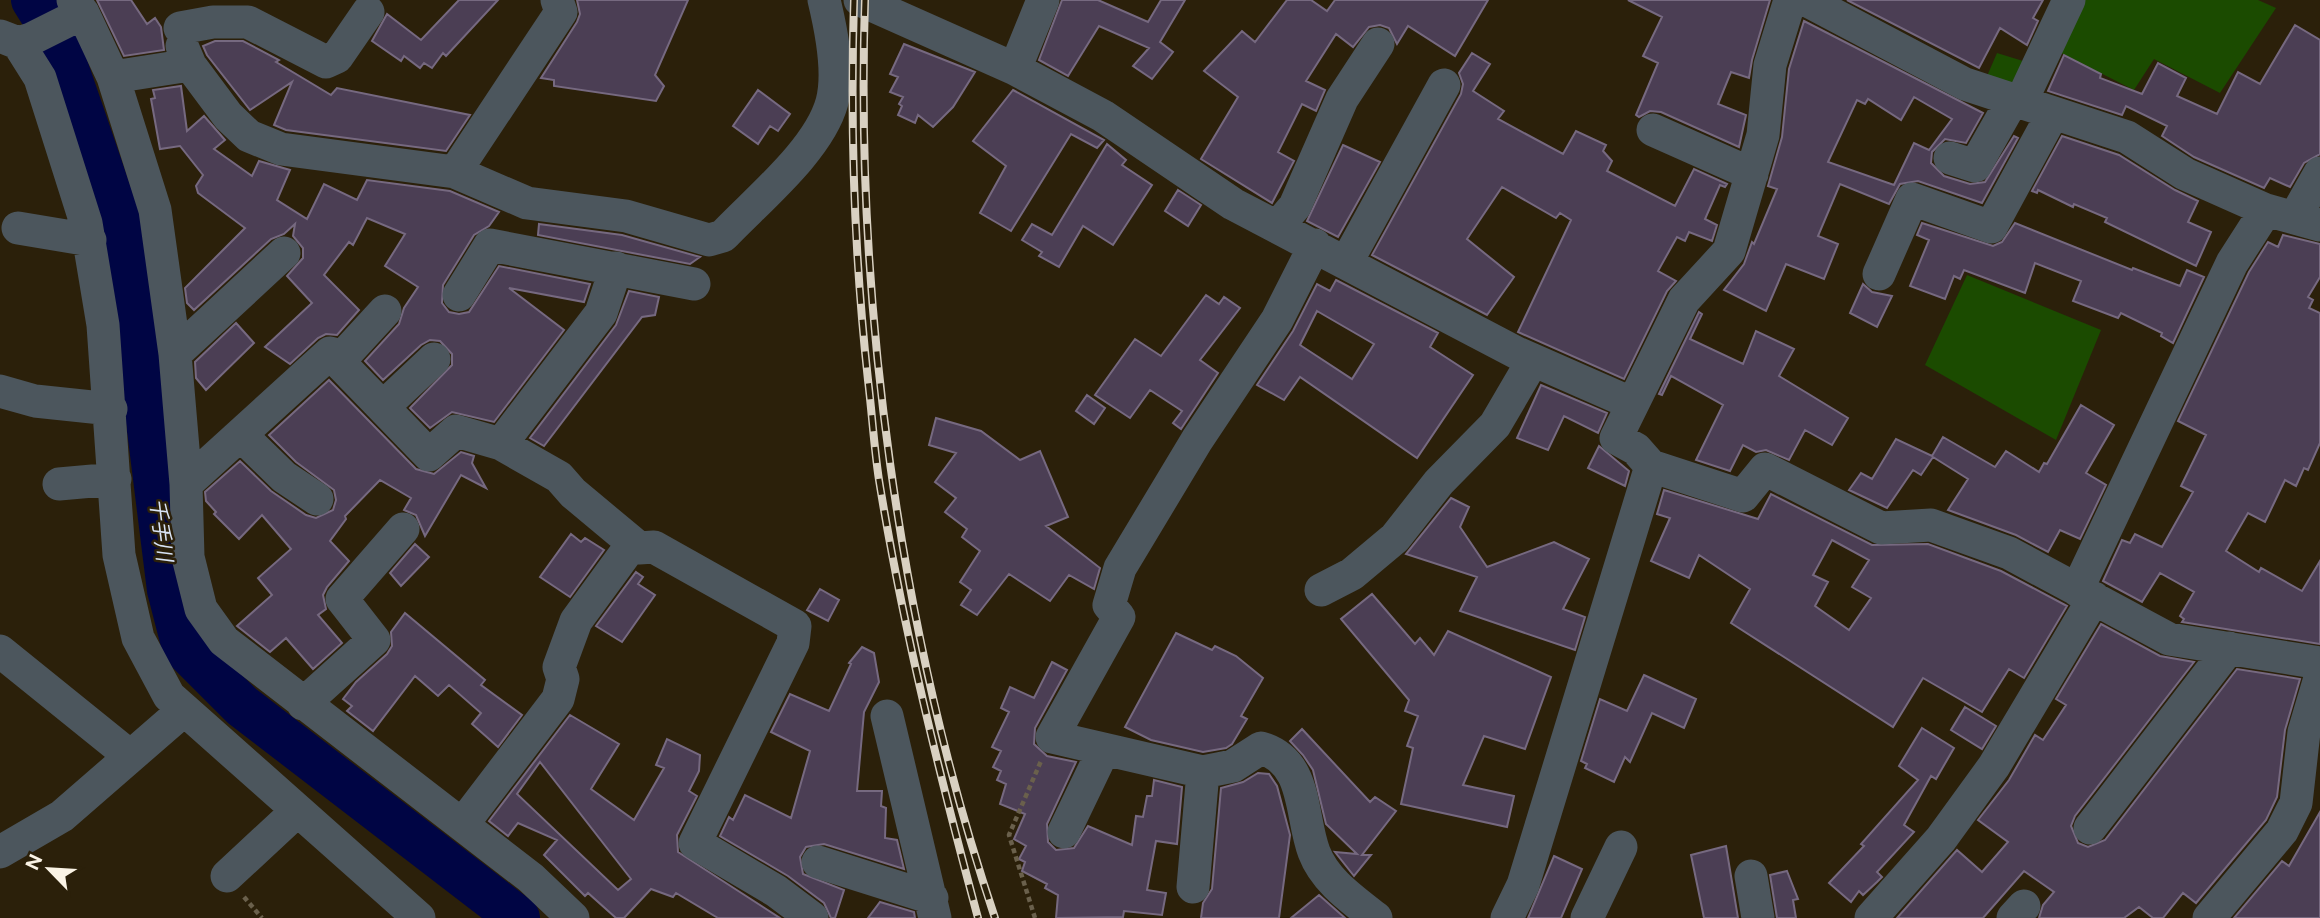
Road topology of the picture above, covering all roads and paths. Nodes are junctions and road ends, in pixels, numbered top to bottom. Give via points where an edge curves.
1 (224, 0) edge
2 (557, 0) edge
3 (824, 0) edge
4 (860, 0) edge
5 (1043, 0) edge
6 (1790, 0) edge
7 (1806, 0) edge
8 (2069, 0) edge
9 (77, 11) edge
10 (368, 12) dead end
11 (180, 28) junction
12 (16, 39) edge
13 (1378, 44) dead end
14 (190, 65) junction
15 (1015, 69) junction
16 (113, 77) junction
17 (1444, 85) dead end
18 (2017, 101) junction
19 (2053, 113) junction
20 (1653, 130) dead end
21 (1950, 158) dead end
22 (455, 172) junction
23 (2320, 173) edge
24 (1752, 174) junction
25 (2294, 217) edge
26 (1278, 226) junction
27 (18, 228) dead end
28 (90, 240) junction
29 (1315, 245) junction
30 (284, 253) dead end
31 (1346, 263) junction
32 (616, 268) junction
33 (1879, 274) dead end
34 (694, 284) dead end
35 (459, 295) dead end
36 (385, 311) dead end
37 (175, 354) junction
38 (435, 359) dead end
39 (1533, 360) junction
40 (339, 361) junction
41 (0, 391) edge
42 (1631, 403) junction
43 (383, 407) junction
44 (111, 409) junction
45 (242, 436) junction
46 (501, 444) junction
47 (1651, 466) junction
48 (115, 479) junction
49 (59, 484) dead end
50 (186, 485) junction
51 (317, 499) dead end
52 (403, 530) dead end
53 (633, 543) junction
54 (1321, 590) dead end
55 (2085, 594) junction
56 (2229, 648) junction
57 (0, 651) edge
58 (2320, 663) edge
59 (2320, 678) edge
60 (303, 704) junction
61 (184, 710) junction
62 (887, 716) dead end
63 (2312, 732) edge
64 (1052, 737) junction
65 (1102, 751) junction
66 (130, 756) junction
67 (1203, 772) junction
68 (297, 811) junction
69 (462, 825) junction
70 (2090, 828) dead end
71 (1064, 832) dead end
72 (1621, 847) dead end
73 (0, 852) edge
74 (818, 862) dead end
75 (227, 876) dead end
76 (1751, 876) dead end
77 (1193, 887) dead end
78 (933, 908) edge
79 (419, 918) edge
80 (573, 918) edge
81 (812, 918) edge
82 (1035, 918) edge
83 (1376, 918) edge
84 (1507, 918) edge
85 (1587, 918) edge
86 (1758, 918) edge
87 (1871, 918) edge
88 (2209, 918) edge

1 - 11 street
2 - 22 street via 561,12
3 - 22 street via 833,41 832,100 824,121 799,157 723,236 709,240 626,216 527,203
4 - 15 street
5 - 15 street
6 - 24 street via 1770,65 1763,135
7 - 18 street via 1965,84
8 - 18 street
9 - 12 street
9 - 16 street
10 - 11 street via 337,57 327,62 248,22
11 - 14 street via 179,38
12 - 28 street via 40,78
13 - 26 street via 1342,99 1295,206
14 - 16 street
14 - 22 street via 249,136 281,149
15 - 26 street via 1103,116 1233,204
16 - 37 street via 155,210
17 - 31 street
18 - 19 street
18 - 21 street via 1975,166
19 - 25 street via 2127,137 2185,173
19 - 33 street via 1991,228 1912,200
20 - 24 street
23 - 25 street
24 - 42 street via 1729,251 1684,300
25 - 55 street via 2232,263
26 - 29 street
27 - 28 street
28 - 44 street
29 - 31 street
29 - 64 street via 1277,320 1120,568 1109,605 1119,617
30 - 37 street
31 - 39 street
32 - 34 street
32 - 35 street via 490,245
32 - 46 street via 601,313
36 - 40 street
37 - 50 street
38 - 43 street
39 - 42 street
39 - 54 street via 1495,425 1439,482 1395,538 1352,574
40 - 43 street
40 - 45 street via 330,352
41 - 44 street via 35,401
42 - 47 street via 1616,438 1636,449
43 - 46 street via 429,455 456,432
44 - 48 street
45 - 50 street
45 - 51 street via 284,477
46 - 53 street via 559,477
47 - 55 street via 1744,496 1765,469 1881,528 1931,525 2009,553
47 - 84 street via 1523,885
48 - 49 street
48 - 61 street via 119,555 138,638 169,695
50 - 60 street via 188,557 201,609 224,641
52 - 60 street via 342,599 374,640
53 - 69 street via 576,621 559,667 563,679 558,699
53 - 81 street via 639,548 654,547 795,626 793,643 695,843
55 - 56 street via 2169,639
55 - 87 street via 1994,766 1941,839
56 - 58 street
56 - 70 street
57 - 66 street
59 - 63 street
60 - 69 street
61 - 66 street
61 - 68 street
62 - 78 street
63 - 88 street via 2296,803 2282,831
64 - 65 street
64 - 82 path via 1009,835
65 - 67 street
65 - 71 street
66 - 73 street via 62,816
67 - 77 street
67 - 83 street via 1233,766 1261,748 1276,752 1301,789 1314,851 1326,874
68 - 75 street
68 - 79 street
69 - 80 street via 531,878
72 - 85 street
74 - 78 street
76 - 86 street

